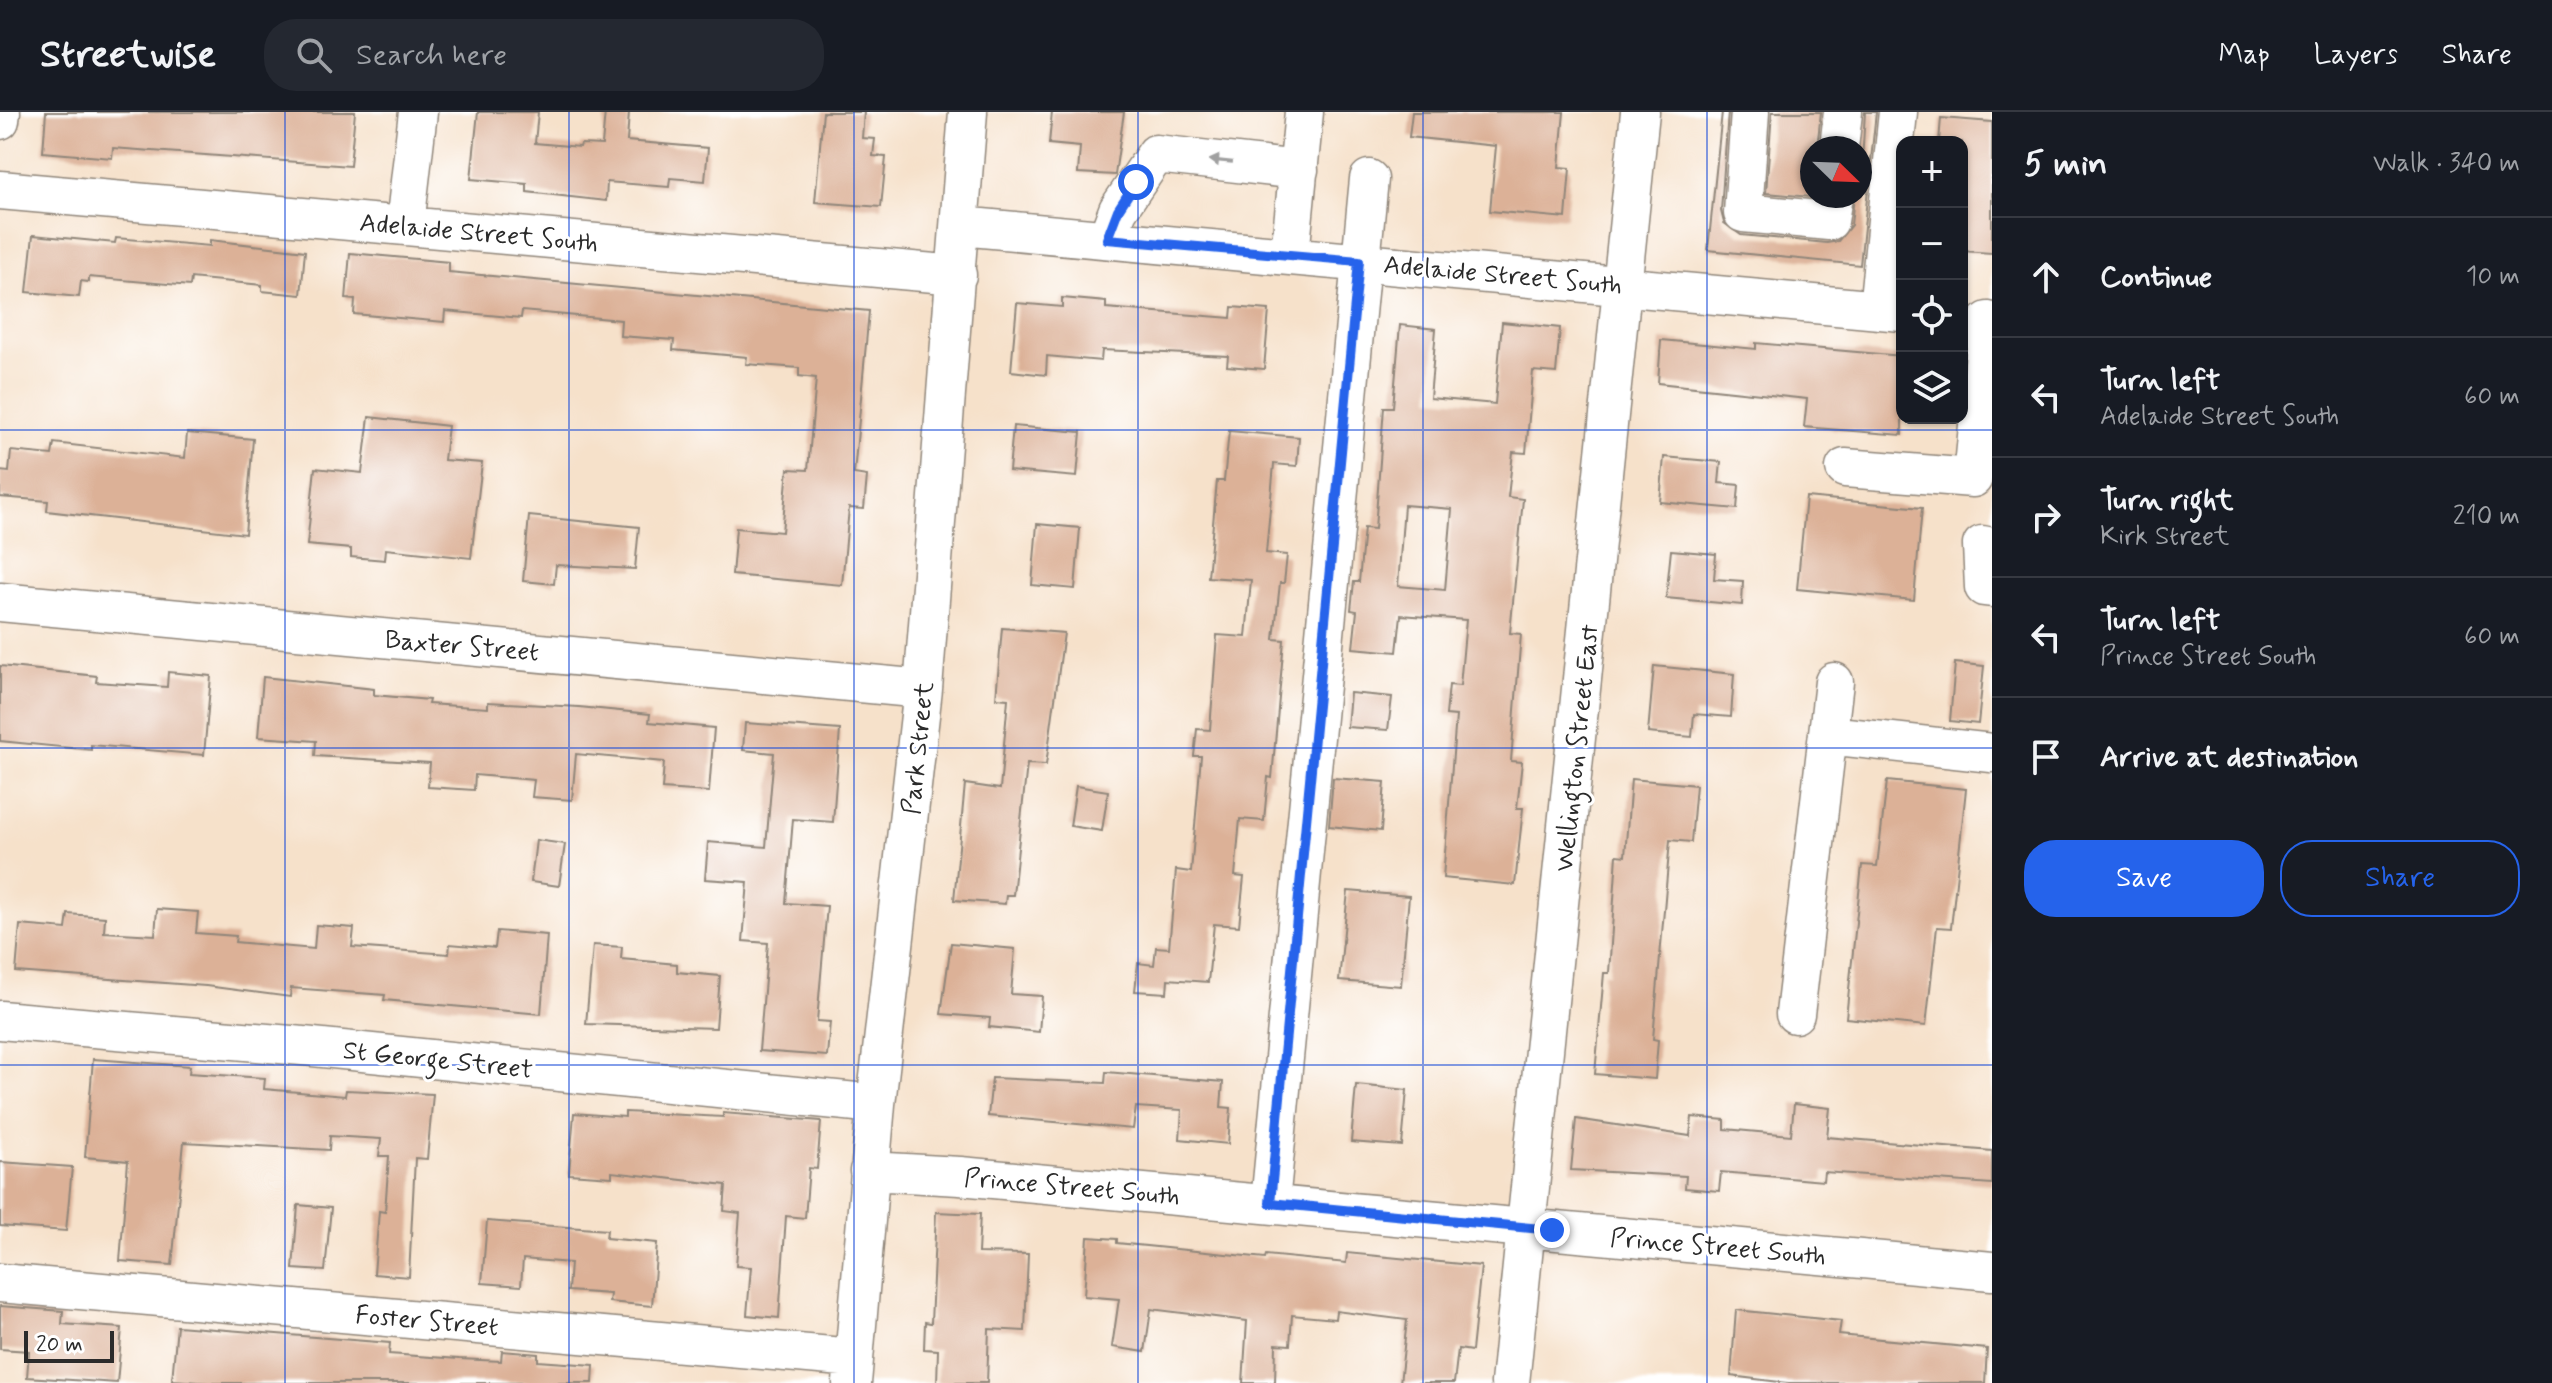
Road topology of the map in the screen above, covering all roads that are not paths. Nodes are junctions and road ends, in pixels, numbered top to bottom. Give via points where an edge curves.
1 (1, 112) edge
2 (418, 112) edge
3 (968, 112) edge
4 (1304, 112) edge
5 (1640, 112) edge
6 (1750, 112) edge
7 (1843, 112) edge
8 (1898, 112) edge
9 (1923, 112) edge
10 (0, 120) edge
11 (1840, 136) edge
12 (1921, 136) edge
13 (1299, 170) junction
14 (1369, 179) dead end
15 (0, 190) edge
16 (1831, 208) edge
17 (405, 225) junction
18 (960, 226) junction
19 (1107, 239) junction
20 (1290, 255) junction
21 (1359, 261) junction
22 (957, 275) junction
23 (1621, 285) junction
24 (1890, 310) edge
25 (1981, 320) edge
26 (1845, 468) dead end
27 (1992, 547) edge
28 (1992, 588) edge
29 (0, 602) edge
30 (1834, 682) dead end
31 (923, 689) junction
32 (1828, 735) junction
33 (1992, 753) edge
34 (1795, 1014) dead end
35 (0, 1020) edge
36 (876, 1104) junction
37 (869, 1171) junction
38 (1270, 1203) junction
39 (1525, 1228) junction
40 (1992, 1271) edge
41 (0, 1283) edge
42 (853, 1371) edge
43 (1510, 1383) edge

1 - 10 street
2 - 17 street
3 - 18 street, Park Street
4 - 13 street
5 - 23 street, Wellington Street East
6 - 16 street via 1743,213 1829,221
7 - 11 street
8 - 24 street
9 - 12 street
13 -> 19 street via 1156,154 1118,210
13 - 20 street
14 - 21 street
15 - 17 street, Adelaide Street South
17 - 22 street, Adelaide Street South
18 - 19 street, Adelaide Street South
18 - 22 street, Park Street
19 - 20 street, Adelaide Street South
20 - 21 street, Adelaide Street South
21 - 23 street, Adelaide Street South
21 - 38 street
22 - 31 street, Park Street
23 - 24 street, Adelaide Street South
23 - 39 street, Wellington Street East
25 - 26 street via 1973,478
27 - 28 street via 1982,545 1984,587
29 - 31 street, Baxter Street
30 - 32 street
31 - 36 street, Park Street
32 - 33 street
32 - 34 street
35 - 36 street, St George Street
36 - 37 street, Park Street
37 - 38 street, Prince Street South
37 - 42 street, Park Street
38 - 39 street, Prince Street South
39 - 40 street, Prince Street South
39 - 43 street, Wellington Street East
41 - 42 street, Foster Street

